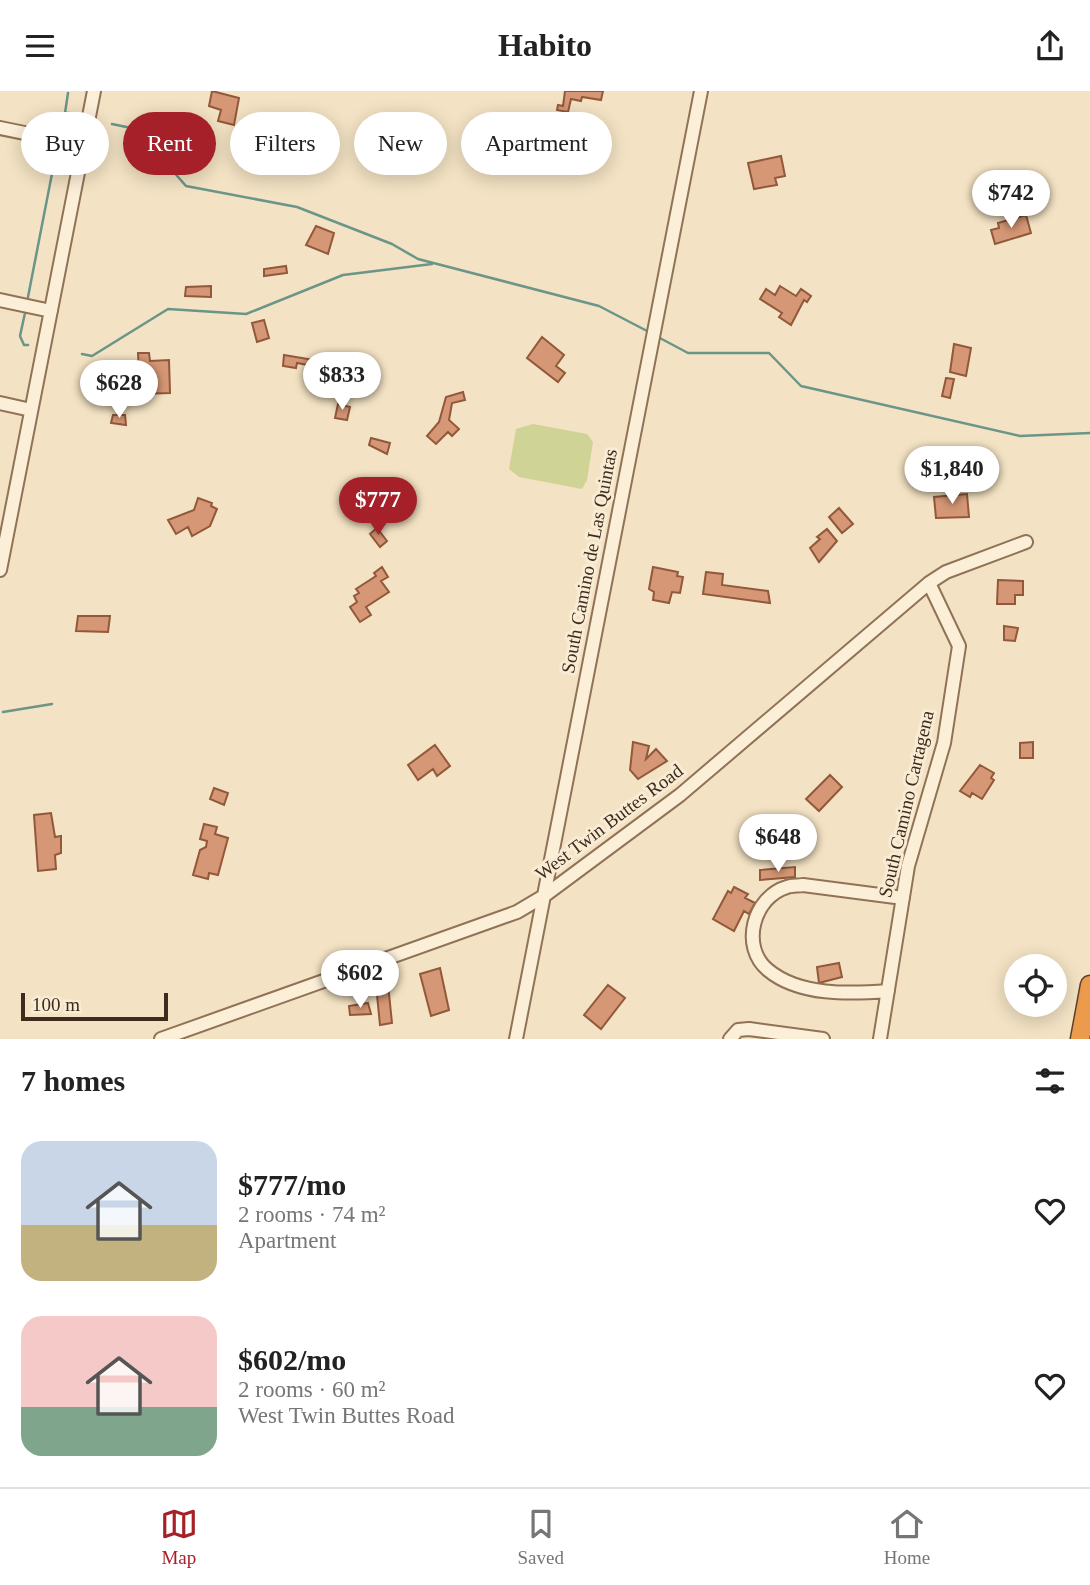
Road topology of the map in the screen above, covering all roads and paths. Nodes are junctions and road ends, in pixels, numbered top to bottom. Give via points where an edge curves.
1 (94, 91) edge
2 (701, 91) edge
3 (90, 112) edge
4 (0, 128) edge
5 (21, 132) edge
6 (77, 175) edge
7 (0, 300) edge
8 (51, 311) junction
9 (0, 404) edge
10 (31, 410) junction
11 (1026, 542) dead end
12 (0, 570) edge
13 (929, 583) junction
14 (544, 896) junction
15 (903, 898) junction
16 (1090, 985) edge
17 (888, 991) junction
18 (161, 1039) edge
19 (516, 1039) edge
20 (730, 1039) edge
21 (823, 1039) edge
22 (880, 1039) edge
23 (1080, 1039) edge

1 - 3 street
2 - 14 street, South Camino de Las Quintas
4 - 5 street
6 - 8 street
7 - 8 street
8 - 10 street
9 - 10 street
10 - 12 street
11 - 13 street, West Twin Buttes Road via 946,572
13 - 14 street, West Twin Buttes Road via 680,795
13 - 15 street, South Camino Cartagena via 958,646 944,743
14 - 18 street, West Twin Buttes Road via 516,912
14 - 19 street, South Camino de Las Quintas
15 - 17 street, South Camino Cartagena
15 - 17 street via 803,885 787,887 765,902 752,928 756,953 768,970 781,977 834,993
16 - 23 highway
17 - 22 street, South Camino Cartagena
20 - 21 street via 738,1030 749,1029

